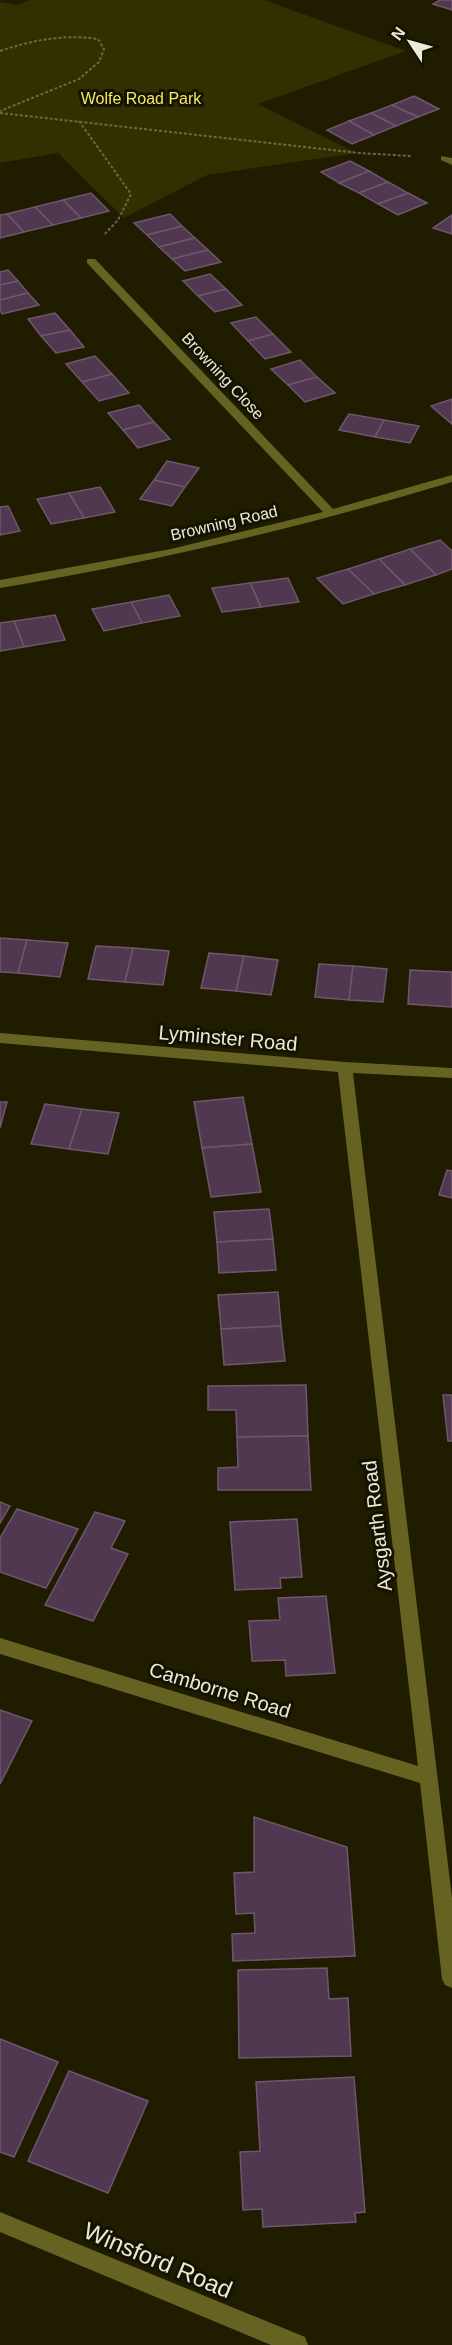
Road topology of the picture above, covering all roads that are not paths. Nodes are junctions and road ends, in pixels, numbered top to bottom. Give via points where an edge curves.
1 (91, 261) road end
2 (452, 478) edge
3 (331, 514) junction
4 (0, 584) edge
5 (0, 1038) edge
6 (345, 1067) junction
7 (452, 1073) edge
8 (0, 1646) edge
9 (427, 1777) junction
10 (452, 1979) edge
11 (0, 2222) edge
12 (297, 2345) edge

1 - 3 street, Browning Close
2 - 3 street, Browning Road
3 - 4 street, Browning Road via 189,549
5 - 6 street, Lyminster Road
6 - 7 street, Lyminster Road
6 - 9 street, Aysgarth Road
8 - 9 street, Camborne Road
9 - 10 street, Aysgarth Road
11 - 12 street, Winsford Road

